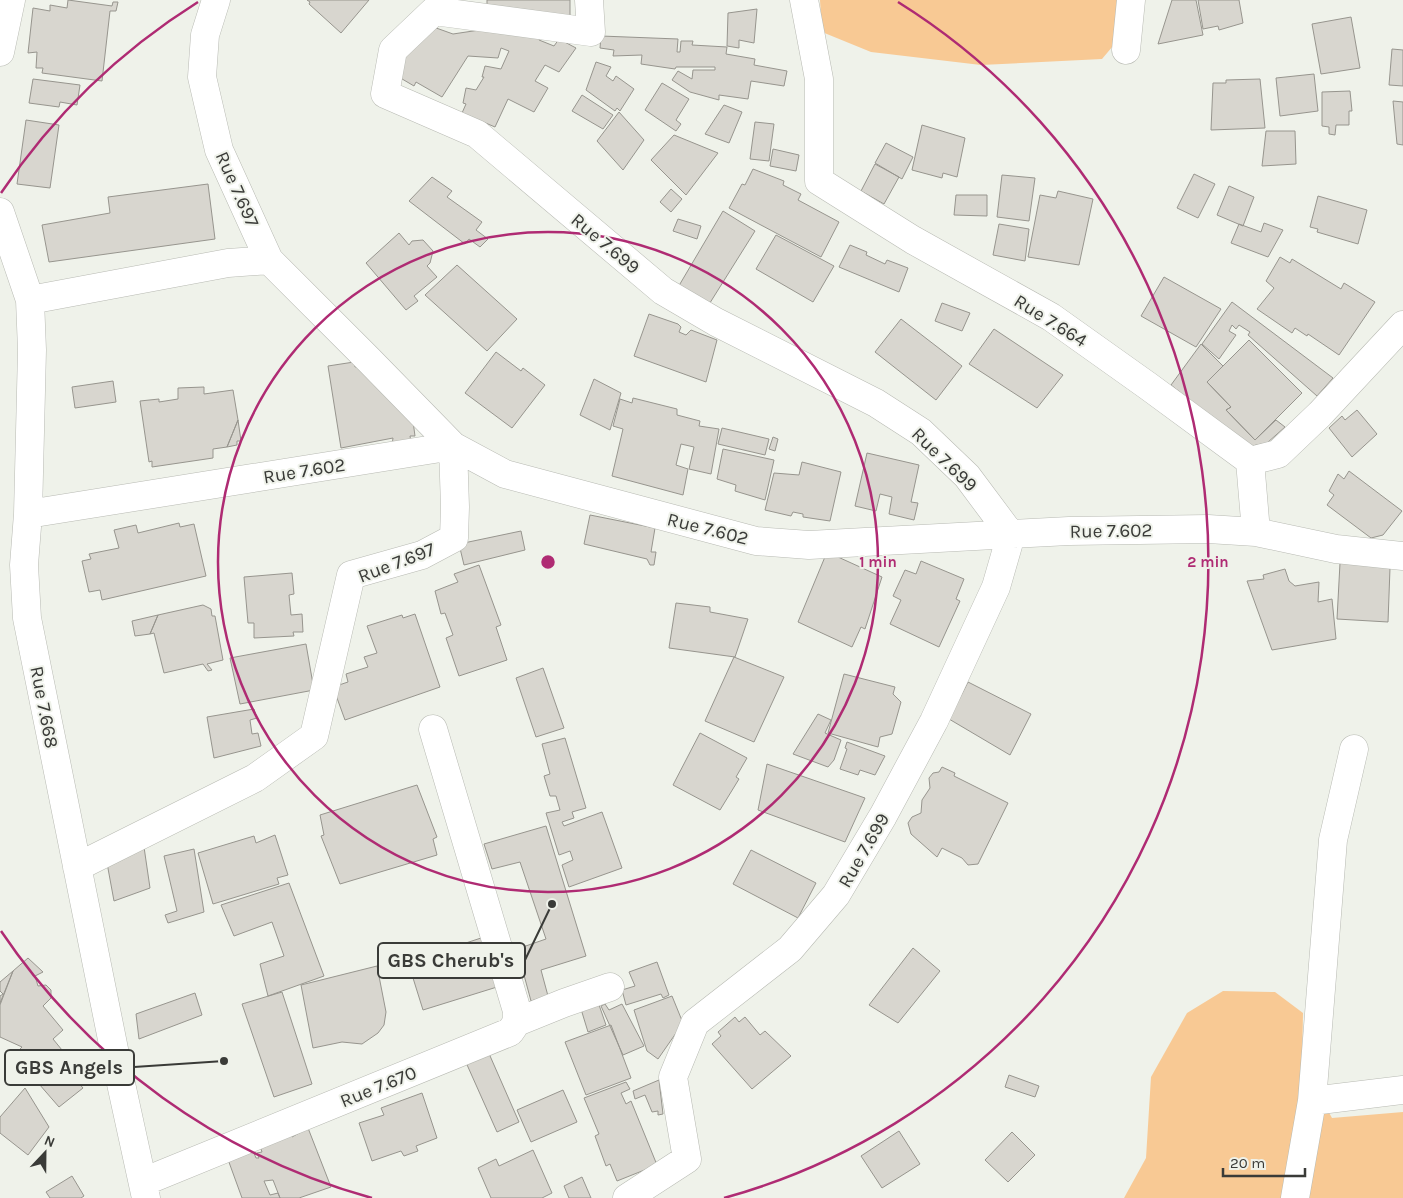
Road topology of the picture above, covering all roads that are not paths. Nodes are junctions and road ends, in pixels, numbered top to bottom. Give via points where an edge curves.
1 (11, 0) edge
2 (216, 0) edge
3 (589, 0) edge
4 (606, 0) edge
5 (804, 0) edge
6 (1131, 0) edge
7 (606, 28) dead end
8 (1126, 50) dead end
9 (0, 52) edge
10 (0, 212) edge
11 (269, 260) junction
12 (30, 300) junction
13 (1403, 325) edge
14 (453, 446) junction
15 (1250, 462) junction
16 (28, 514) junction
17 (1256, 532) junction
18 (1010, 535) junction
19 (1403, 556) edge
20 (433, 729) dead end
21 (1354, 749) dead end
22 (77, 867) junction
23 (610, 987) dead end
24 (517, 1022) junction
25 (1403, 1090) edge
26 (1312, 1101) junction
27 (144, 1190) edge
28 (627, 1198) edge
29 (1295, 1198) edge

1 - 9 street
2 - 11 street, Rue 7.697 via 205,35 202,77 219,150
3 - 18 street, Rue 7.699 via 590,32 434,11 393,50 385,94 477,134 663,291 716,322 876,403 921,432 967,476
4 - 7 street
5 - 15 street, Rue 7.664 via 819,79 819,181 913,240 1052,318
6 - 8 street
10 - 12 street, Rue 7.668
11 - 12 street via 228,263
11 - 14 street, Rue 7.697
12 - 16 street, Rue 7.668
13 - 15 street via 1278,454
14 - 16 street, Rue 7.602
14 - 18 street, Rue 7.602 via 505,474 756,541 809,545
14 - 22 street, Rue 7.697 via 454,538 422,555 351,575 314,736 256,778
15 - 17 street
16 - 22 street, Rue 7.668 via 24,564 27,618
17 - 18 street, Rue 7.602 via 1188,529
17 - 19 street, Rue 7.602 via 1336,548
18 - 28 street, Rue 7.699 via 996,587 934,721 836,895 790,949 695,1023 673,1077 687,1159
20 - 24 street via 517,1011
21 - 26 street via 1333,840
22 - 27 street, Rue 7.668
23 - 24 street, Rue 7.670
24 - 27 street, Rue 7.670 via 510,1032
25 - 26 street
26 - 29 street

